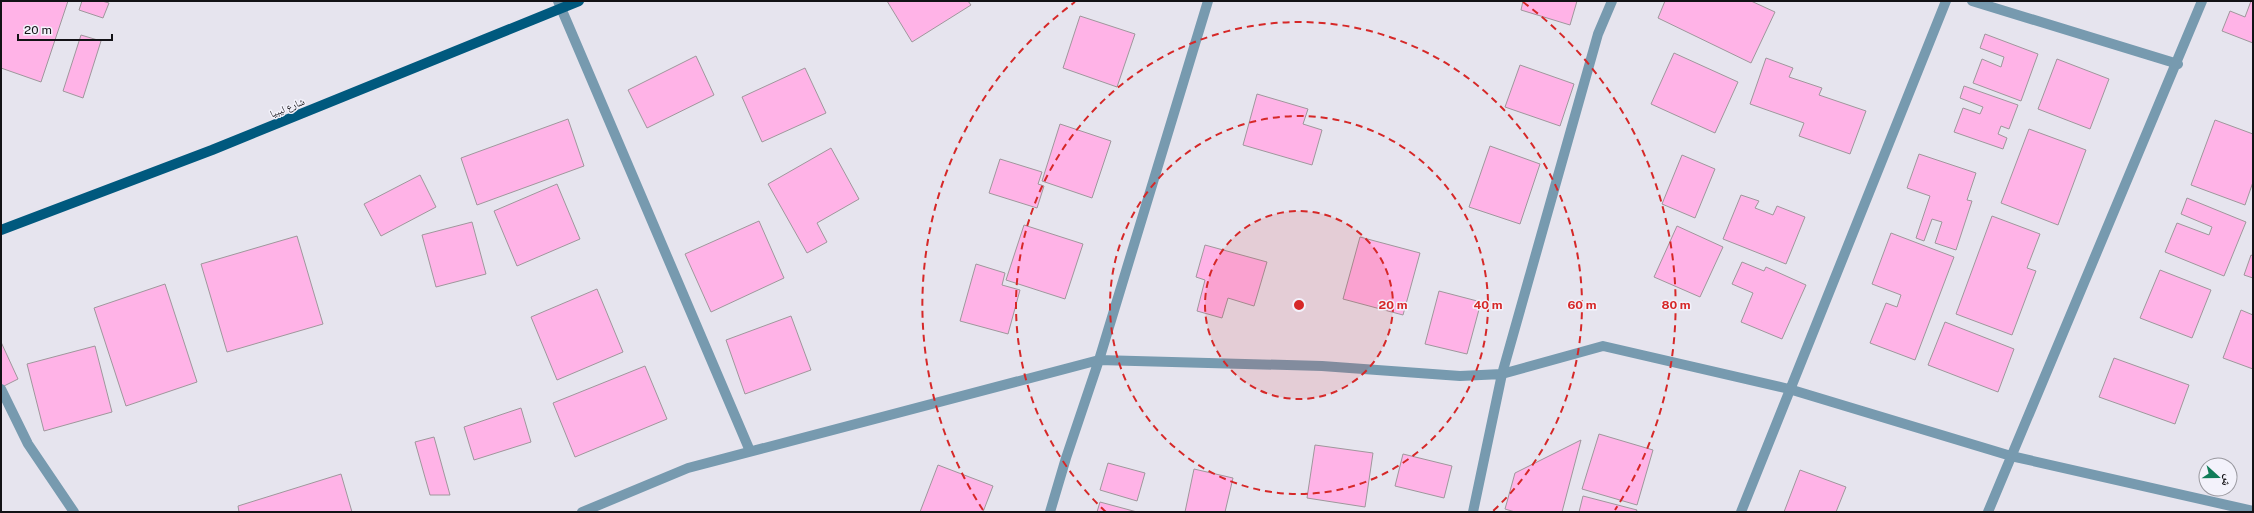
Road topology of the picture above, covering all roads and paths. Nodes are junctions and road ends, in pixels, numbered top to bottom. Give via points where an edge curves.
1 (579, 1) edge
2 (1208, 1) edge
3 (1612, 1) edge
4 (1946, 1) edge
5 (1972, 1) edge
6 (2202, 1) edge
7 (559, 5) edge
8 (2178, 64) junction
9 (1, 230) edge
10 (1099, 360) junction
11 (1502, 374) junction
12 (1, 389) edge
13 (1789, 389) junction
14 (750, 451) junction
15 (2011, 456) junction
16 (2253, 511) edge
17 (74, 512) edge
18 (582, 512) edge
19 (1050, 512) edge
20 (1473, 512) edge
21 (1741, 512) edge
22 (1988, 512) edge

1 - 7 main road, شارع ليبيا
2 - 10 street
3 - 11 street via 1596,42
4 - 13 street
5 - 8 street
6 - 8 street
7 - 9 main road, شارع ليبيا via 212,150
7 - 14 street
8 - 15 street
10 - 11 street via 1322,366 1460,376
10 - 14 street
10 - 19 street
11 - 13 street via 1603,346
11 - 20 street
12 - 17 street via 28,444
13 - 15 street
13 - 21 street
14 - 18 street via 688,468
15 - 16 street
15 - 22 street

